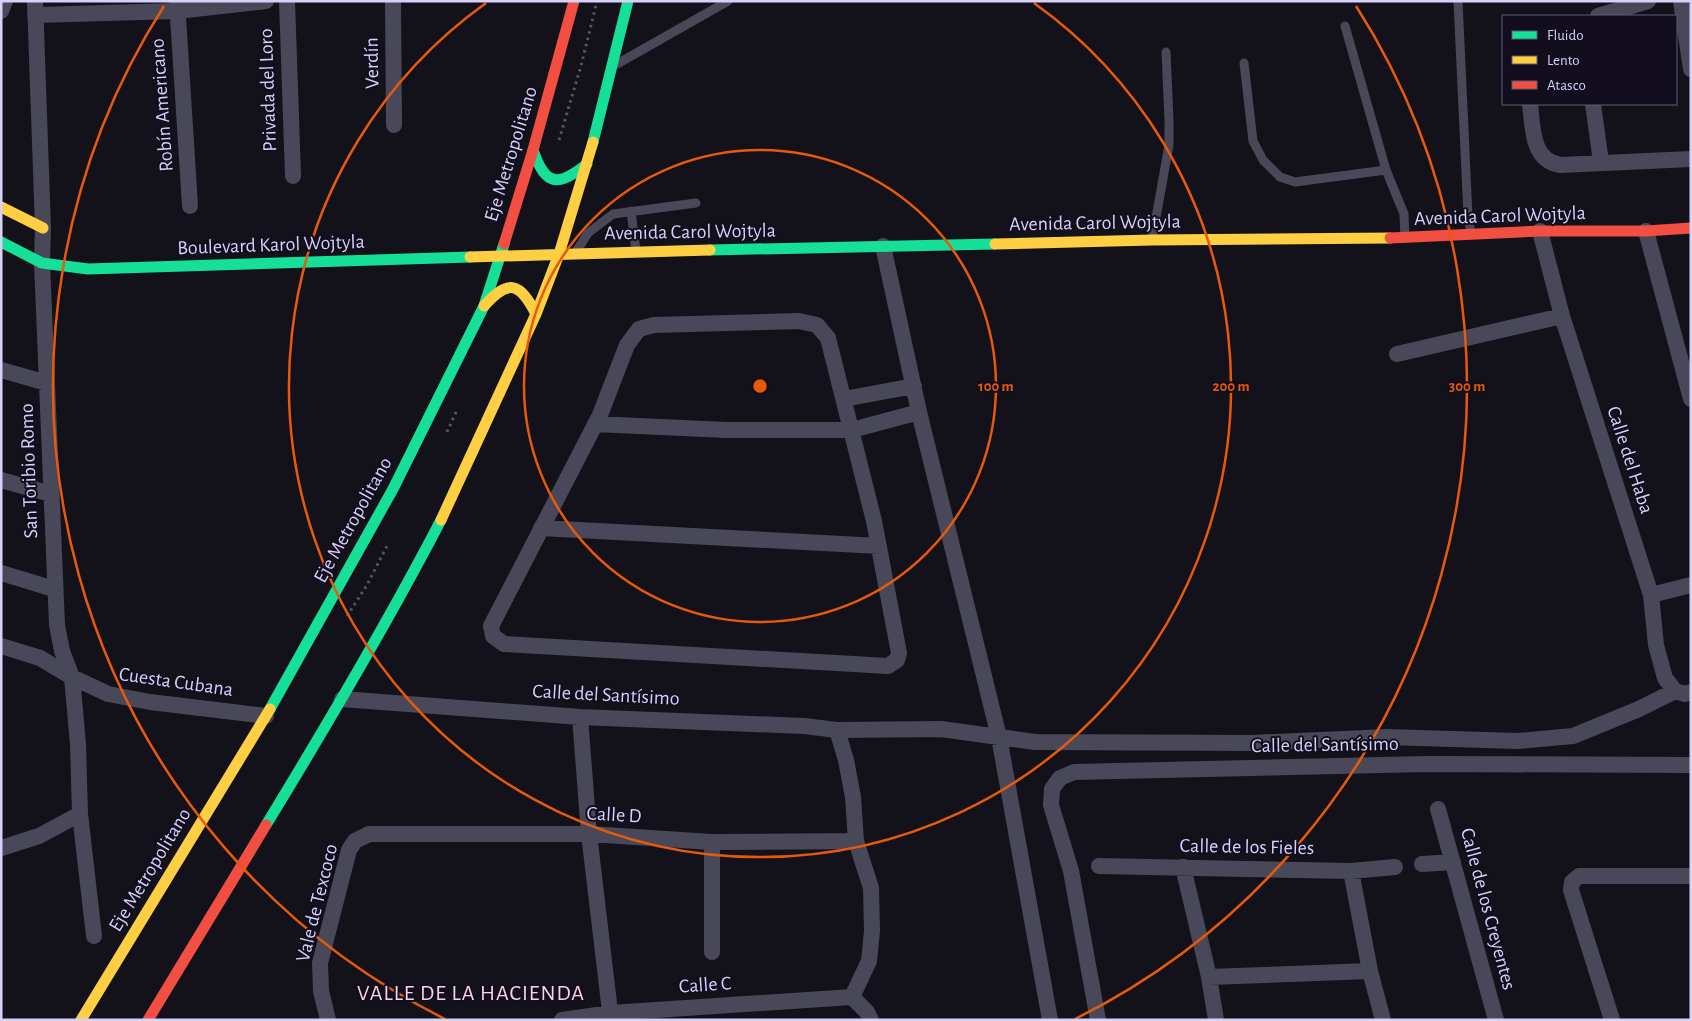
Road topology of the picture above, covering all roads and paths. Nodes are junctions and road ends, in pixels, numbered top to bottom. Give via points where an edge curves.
1 (5, 1) edge
2 (266, 1) edge
3 (286, 1) edge
4 (392, 1) edge
5 (574, 1) edge
6 (628, 1) edge
7 (728, 1) edge
8 (1458, 1) edge
9 (1648, 1) edge
10 (1681, 1) edge
11 (177, 6) edge
12 (35, 8) edge
13 (1, 11) edge
14 (1601, 15) edge
15 (1345, 26) dead end
16 (1166, 52) dead end
17 (1244, 63) dead end
18 (612, 66) junction
19 (1691, 69) edge
20 (1530, 105) edge
21 (1593, 105) edge
22 (394, 125) dead end
23 (534, 150) junction
24 (1691, 158) edge
25 (1601, 162) junction
26 (587, 164) junction
27 (1386, 170) junction
28 (293, 176) dead end
29 (696, 204) dead end
30 (190, 206) dead end
31 (1, 207) edge
32 (631, 211) junction
33 (43, 228) junction
34 (1691, 228) edge
35 (1540, 231) junction
36 (1646, 231) junction
37 (1471, 234) junction
38 (1405, 238) junction
39 (1152, 240) junction
40 (1, 242) edge
41 (883, 246) junction
42 (636, 252) junction
43 (575, 253) junction
44 (559, 254) junction
45 (500, 256) junction
46 (42, 263) junction
47 (484, 306) junction
48 (536, 314) junction
49 (1562, 316) junction
50 (1397, 354) dead end
51 (1, 370) edge
52 (47, 383) junction
53 (914, 386) junction
54 (844, 398) junction
55 (1691, 399) edge
56 (919, 412) junction
57 (596, 424) junction
58 (852, 430) junction
59 (1, 480) edge
60 (51, 494) junction
61 (541, 528) junction
62 (879, 546) junction
63 (1, 573) edge
64 (1691, 585) edge
65 (54, 589) junction
66 (1651, 595) junction
67 (1, 646) edge
68 (72, 677) junction
69 (1684, 692) edge
70 (342, 698) junction
71 (266, 716) junction
72 (580, 717) junction
73 (837, 730) junction
74 (999, 737) junction
75 (1691, 765) edge
76 (1438, 810) dead end
77 (80, 814) junction
78 (369, 834) joint
79 (589, 834) junction
80 (856, 841) junction
81 (712, 842) junction
82 (1, 848) edge
83 (1453, 862) junction
84 (1422, 864) dead end
85 (1099, 866) dead end
86 (1183, 866) junction
87 (1395, 867) dead end
88 (1351, 871) junction
89 (1691, 876) edge
90 (94, 936) dead end
91 (712, 952) dead end
92 (1370, 971) junction
93 (1209, 978) junction
94 (852, 997) junction
95 (611, 1016) edge
96 (81, 1020) edge
97 (148, 1020) edge
98 (328, 1020) edge
99 (562, 1020) edge
100 (871, 1020) edge
101 (1050, 1020) edge
102 (1098, 1020) edge
103 (1216, 1020) edge
104 (1383, 1020) edge
105 (1496, 1020) edge
106 (1612, 1020) edge

1 - 13 street
2 - 11 street
3 - 28 street, Privada del Loro
4 - 22 street, Verdín
5 - 23 main road, Eje Metropolitano
6 - 18 main road
7 - 18 lane
8 - 37 lane
9 - 14 street
10 - 19 street
11 - 12 street
11 - 30 street, Robín Americano
12 - 33 street, San Toribio Romo
15 - 27 lane
16 - 39 lane via 1169,145
17 - 27 lane via 1253,141 1263,160 1280,177 1295,182
18 - 26 main road
20 - 25 street via 1534,140 1551,164
21 - 25 street
23 - 26 main road via 538,164 554,179 567,179
23 - 45 main road, Eje Metropolitano
24 - 25 street
26 - 44 main road
27 - 38 lane via 1404,214
29 - 32 lane
31 - 33 main road
32 - 42 lane
32 - 43 lane via 607,218 588,233
33 - 46 street, San Toribio Romo
34 - 36 main road, Avenida Carol Wojtyla
35 - 36 main road, Avenida Carol Wojtyla
35 - 37 main road, Avenida Carol Wojtyla
35 - 49 street, Calle del Haba
36 - 55 street
37 - 38 main road, Avenida Carol Wojtyla
38 - 39 main road, Avenida Carol Wojtyla
39 - 41 main road, Avenida Carol Wojtyla
40 - 46 main road, Boulevard Karol Wojtyla
41 - 42 main road, Avenida Carol Wojtyla
41 - 53 street
42 - 43 main road, Avenida Carol Wojtyla
43 - 44 main road, Avenida Carol Wojtyla
44 - 45 main road, Avenida Carol Wojtyla
44 - 48 main road
45 - 46 main road, Boulevard Karol Wojtyla via 88,269
45 - 47 main road, Eje Metropolitano
46 - 52 street, San Toribio Romo
47 - 48 main road via 494,294 512,288 526,295
47 - 71 main road, Eje Metropolitano via 393,488
48 - 70 main road via 443,516
49 - 50 street
49 - 66 street, Calle del Haba
51 - 52 street
52 - 60 street, San Toribio Romo
53 - 54 street
53 - 56 street
54 - 57 street via 828,338 817,325 799,321 654,325 639,329 627,345
54 - 58 street
56 - 58 street
56 - 74 street
57 - 58 street via 726,430
57 - 61 street
58 - 62 street
59 - 60 street
60 - 65 street, San Toribio Romo
61 - 62 street
61 - 62 street via 491,626 493,636 504,644 888,666 897,660 899,653
63 - 65 street
64 - 66 street
65 - 68 street, San Toribio Romo via 62,650
66 - 69 street, Calle del Haba via 1656,645 1666,678
67 - 68 street, Cuesta Cubana via 40,658
68 - 71 street, Cuesta Cubana via 108,694
68 - 77 street, San Toribio Romo
69 - 74 street, Calle del Santísimo via 1573,736 1518,741 1387,738 1251,743 1035,742
70 - 72 street, Calle del Santísimo
70 - 97 main road
71 - 96 main road, Eje Metropolitano
72 - 73 street, Calle del Santísimo via 775,724
72 - 79 street
73 - 74 street, Calle del Santísimo via 941,730
73 - 80 street via 853,797
74 - 101 street
75 - 102 street, Calle del Santísimo via 1427,764 1074,772 1060,778 1052,789 1050,805 1071,871
76 - 83 street, Calle de los Creyentes
77 - 82 street via 39,836
77 - 90 street, San Toribio Romo
78 - 79 street, Calle D
78 - 98 street, Vale de Texcoco via 355,841 348,850 320,963 321,991
79 - 81 street, Calle D
79 - 95 street
80 - 81 street, Calle D
80 - 94 street via 871,888 872,931 869,961
81 - 91 street
83 - 84 street
83 - 105 street, Calle de los Creyentes
85 - 86 street, Calle de los Fieles
86 - 88 street, Calle de los Fieles
86 - 93 street
87 - 88 street, Calle de los Fieles
88 - 92 street
89 - 106 street via 1579,876 1572,882 1571,890
92 - 93 street
92 - 104 street
93 - 103 street
94 - 95 street, Calle C
94 - 100 street
95 - 99 street, Calle C

